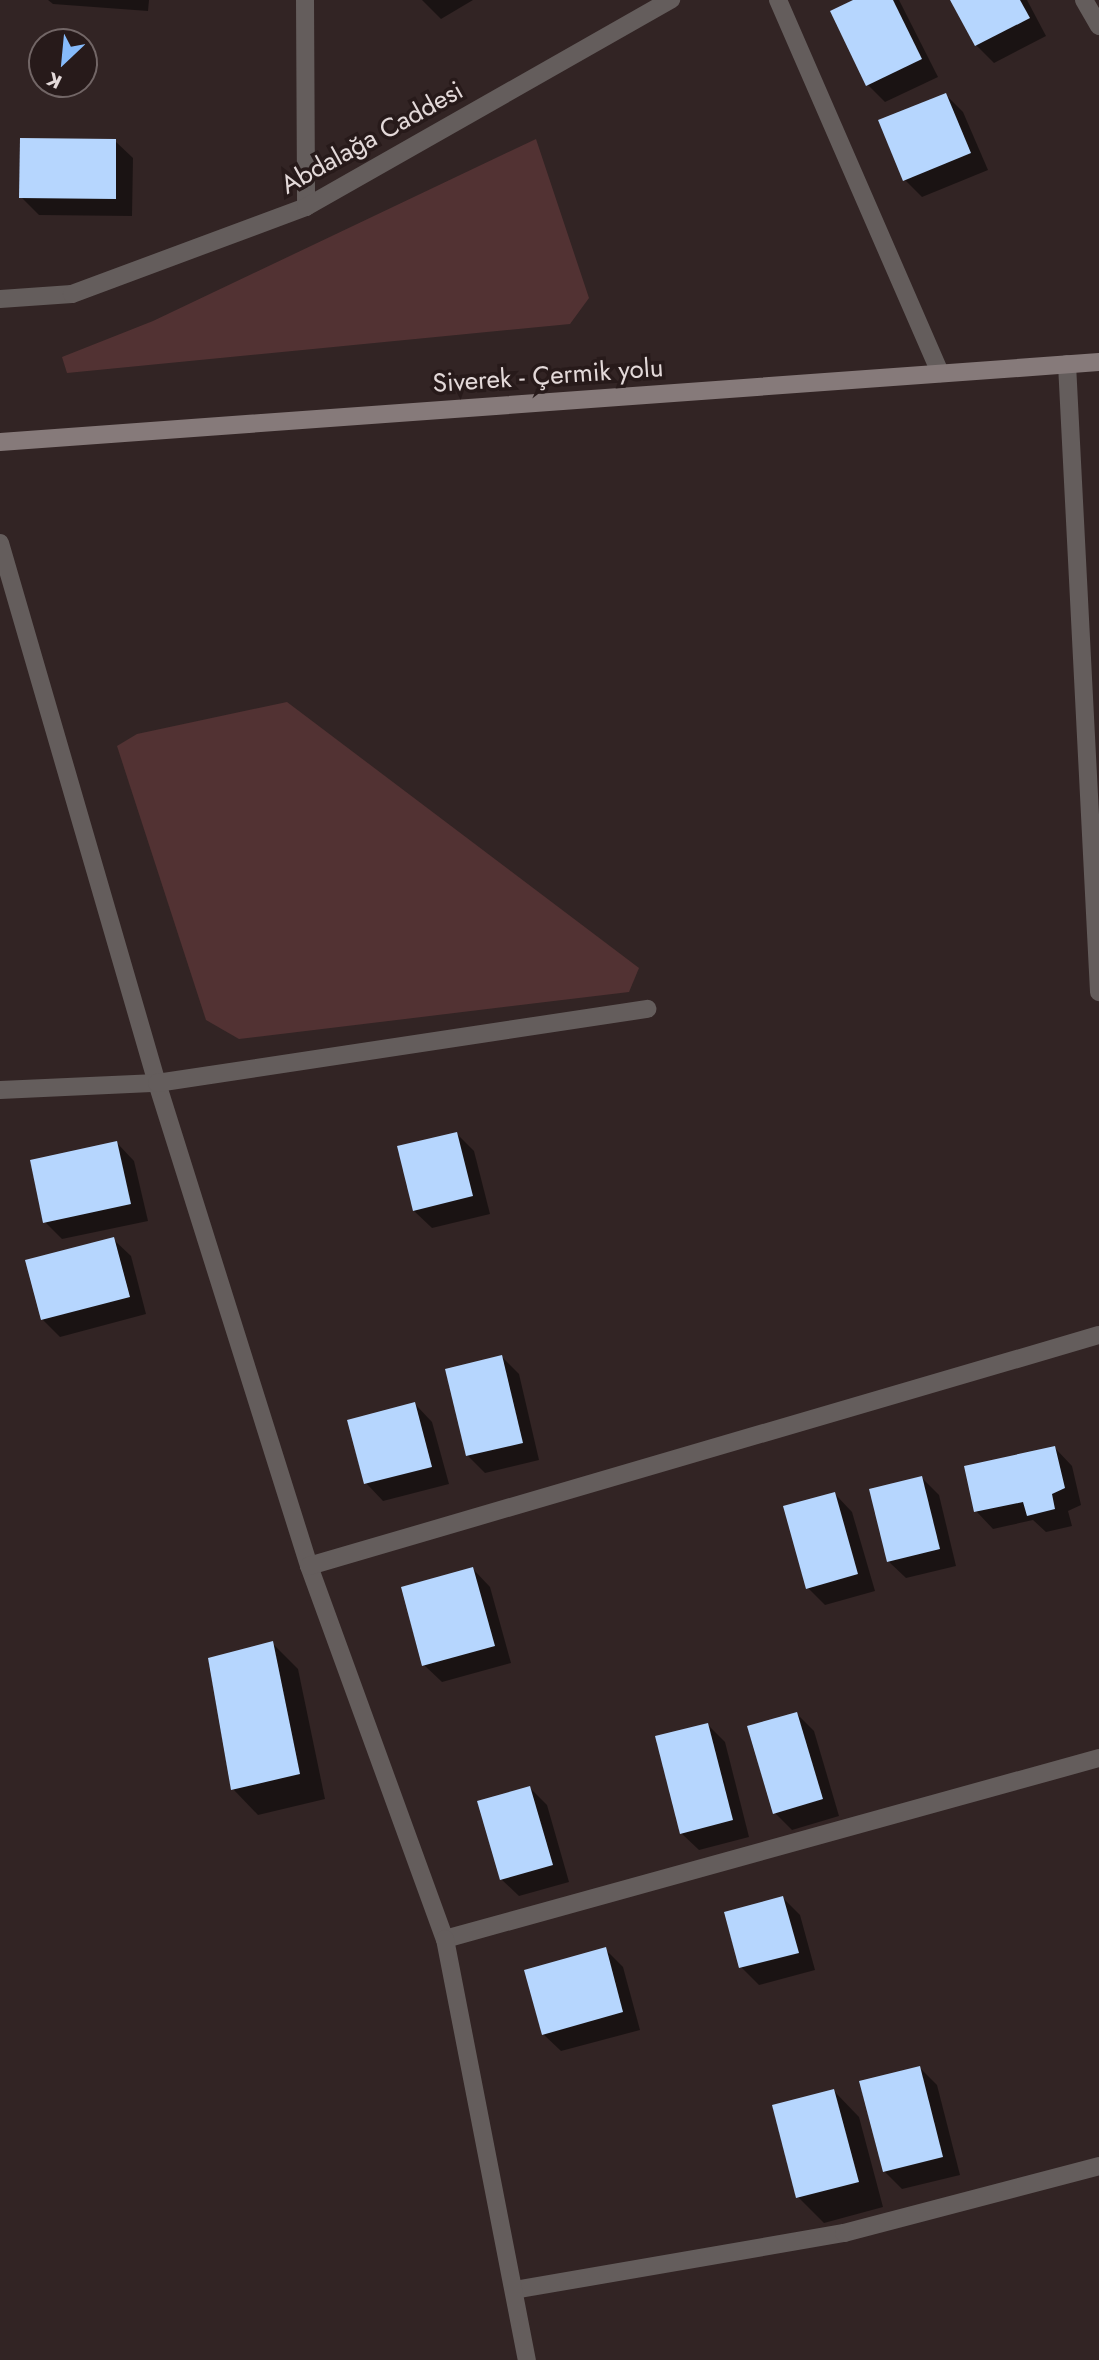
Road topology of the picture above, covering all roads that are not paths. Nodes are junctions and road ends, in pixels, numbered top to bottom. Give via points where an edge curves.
1 (305, 0) edge
2 (671, 0) edge
3 (778, 0) edge
4 (1084, 0) edge
5 (1099, 26) edge
6 (306, 207) junction
7 (0, 299) edge
8 (1099, 362) edge
9 (1067, 364) junction
10 (940, 373) junction
11 (0, 442) edge
12 (0, 543) edge
13 (1099, 992) edge
14 (647, 1009) dead end
15 (157, 1083) junction
16 (0, 1090) edge
17 (1099, 1335) edge
18 (309, 1566) junction
19 (1099, 1758) edge
20 (445, 1939) junction
21 (1099, 2166) edge
22 (514, 2290) junction
23 (527, 2360) edge

1 - 6 street
2 - 6 street, Abdalağa Caddesi
3 - 10 street
4 - 5 street
6 - 7 street, Abdalağa Caddesi via 72,294
8 - 9 main road, Siverek - Çermik yolu
9 - 10 main road, Siverek - Çermik yolu
9 - 13 street
10 - 11 main road, Siverek - Çermik yolu
12 - 15 street
14 - 15 street
15 - 16 street
15 - 18 street
17 - 18 street
18 - 20 street
19 - 20 street
20 - 22 street
21 - 22 street via 844,2233
22 - 23 street

